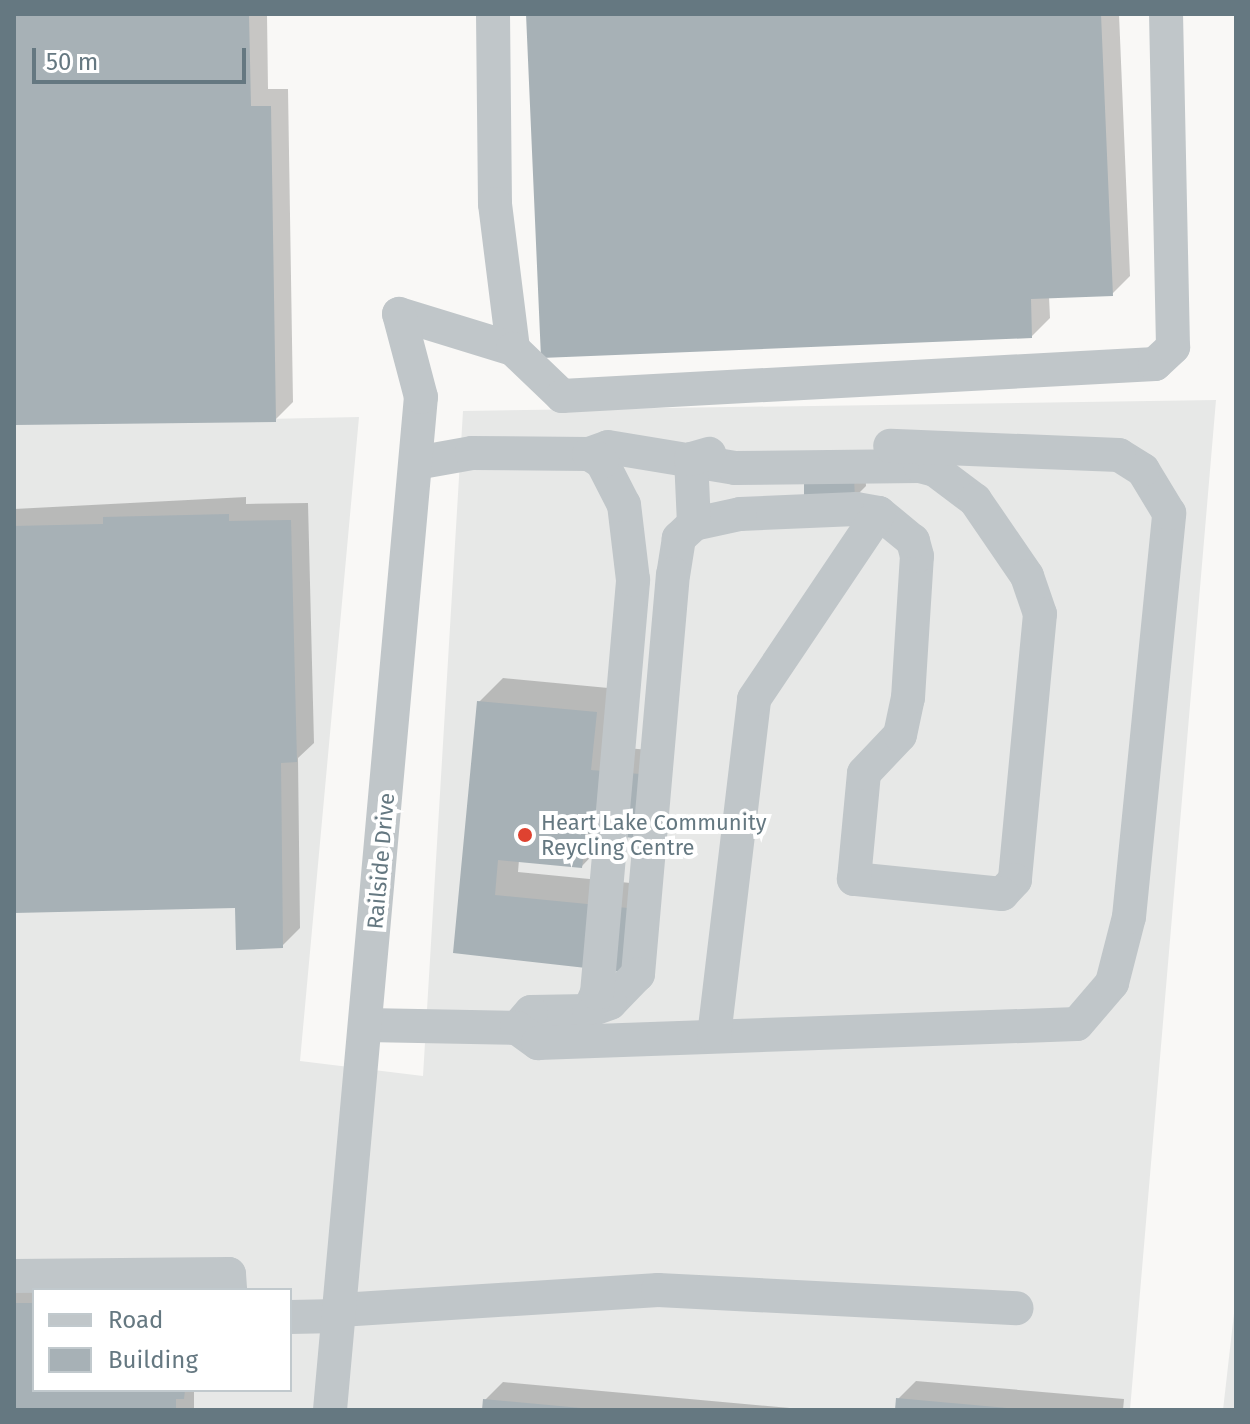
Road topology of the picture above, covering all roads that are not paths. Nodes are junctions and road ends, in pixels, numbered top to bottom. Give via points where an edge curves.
1 (493, 14) edge
2 (1166, 14) edge
3 (513, 349) junction
4 (589, 454) junction
5 (691, 459) junction
6 (416, 463) junction
7 (879, 513) junction
8 (686, 531) junction
9 (633, 580) junction
10 (589, 1011) junction
11 (366, 1025) junction
12 (517, 1028) junction
13 (714, 1036) junction
14 (14, 1276) edge
15 (230, 1288) edge
16 (1017, 1308) dead end
17 (340, 1313) junction
18 (292, 1317) edge
19 (330, 1410) edge

1 - 3 street via 495,204
2 - 3 street via 1173,347 1155,364 562,396
3 - 6 street, Railside Drive via 399,314 421,397
4 - 5 street via 608,447
4 - 6 street via 472,453
4 - 9 street via 602,462 624,505
5 - 7 street via 735,468 920,466 935,470 984,511 1027,576 1040,614 1021,852 1015,880 1002,894 854,879 864,773 900,735 908,698 917,556 903,529
5 - 8 street
5 - 13 street via 719,452 924,446 1119,455 1143,470 1169,513 1129,917 1112,983 1077,1024
6 - 11 street, Railside Drive
7 - 8 street via 856,509 740,514
7 - 13 street via 754,699
8 - 9 street via 648,554
8 - 10 street via 638,974 610,1003
9 - 10 street via 597,993
10 - 12 street via 531,1012
11 - 12 street
11 - 17 street, Railside Drive
12 - 13 street via 538,1043
14 - 15 street via 229,1274
16 - 17 street via 658,1290
17 - 18 street
17 - 19 street, Railside Drive

